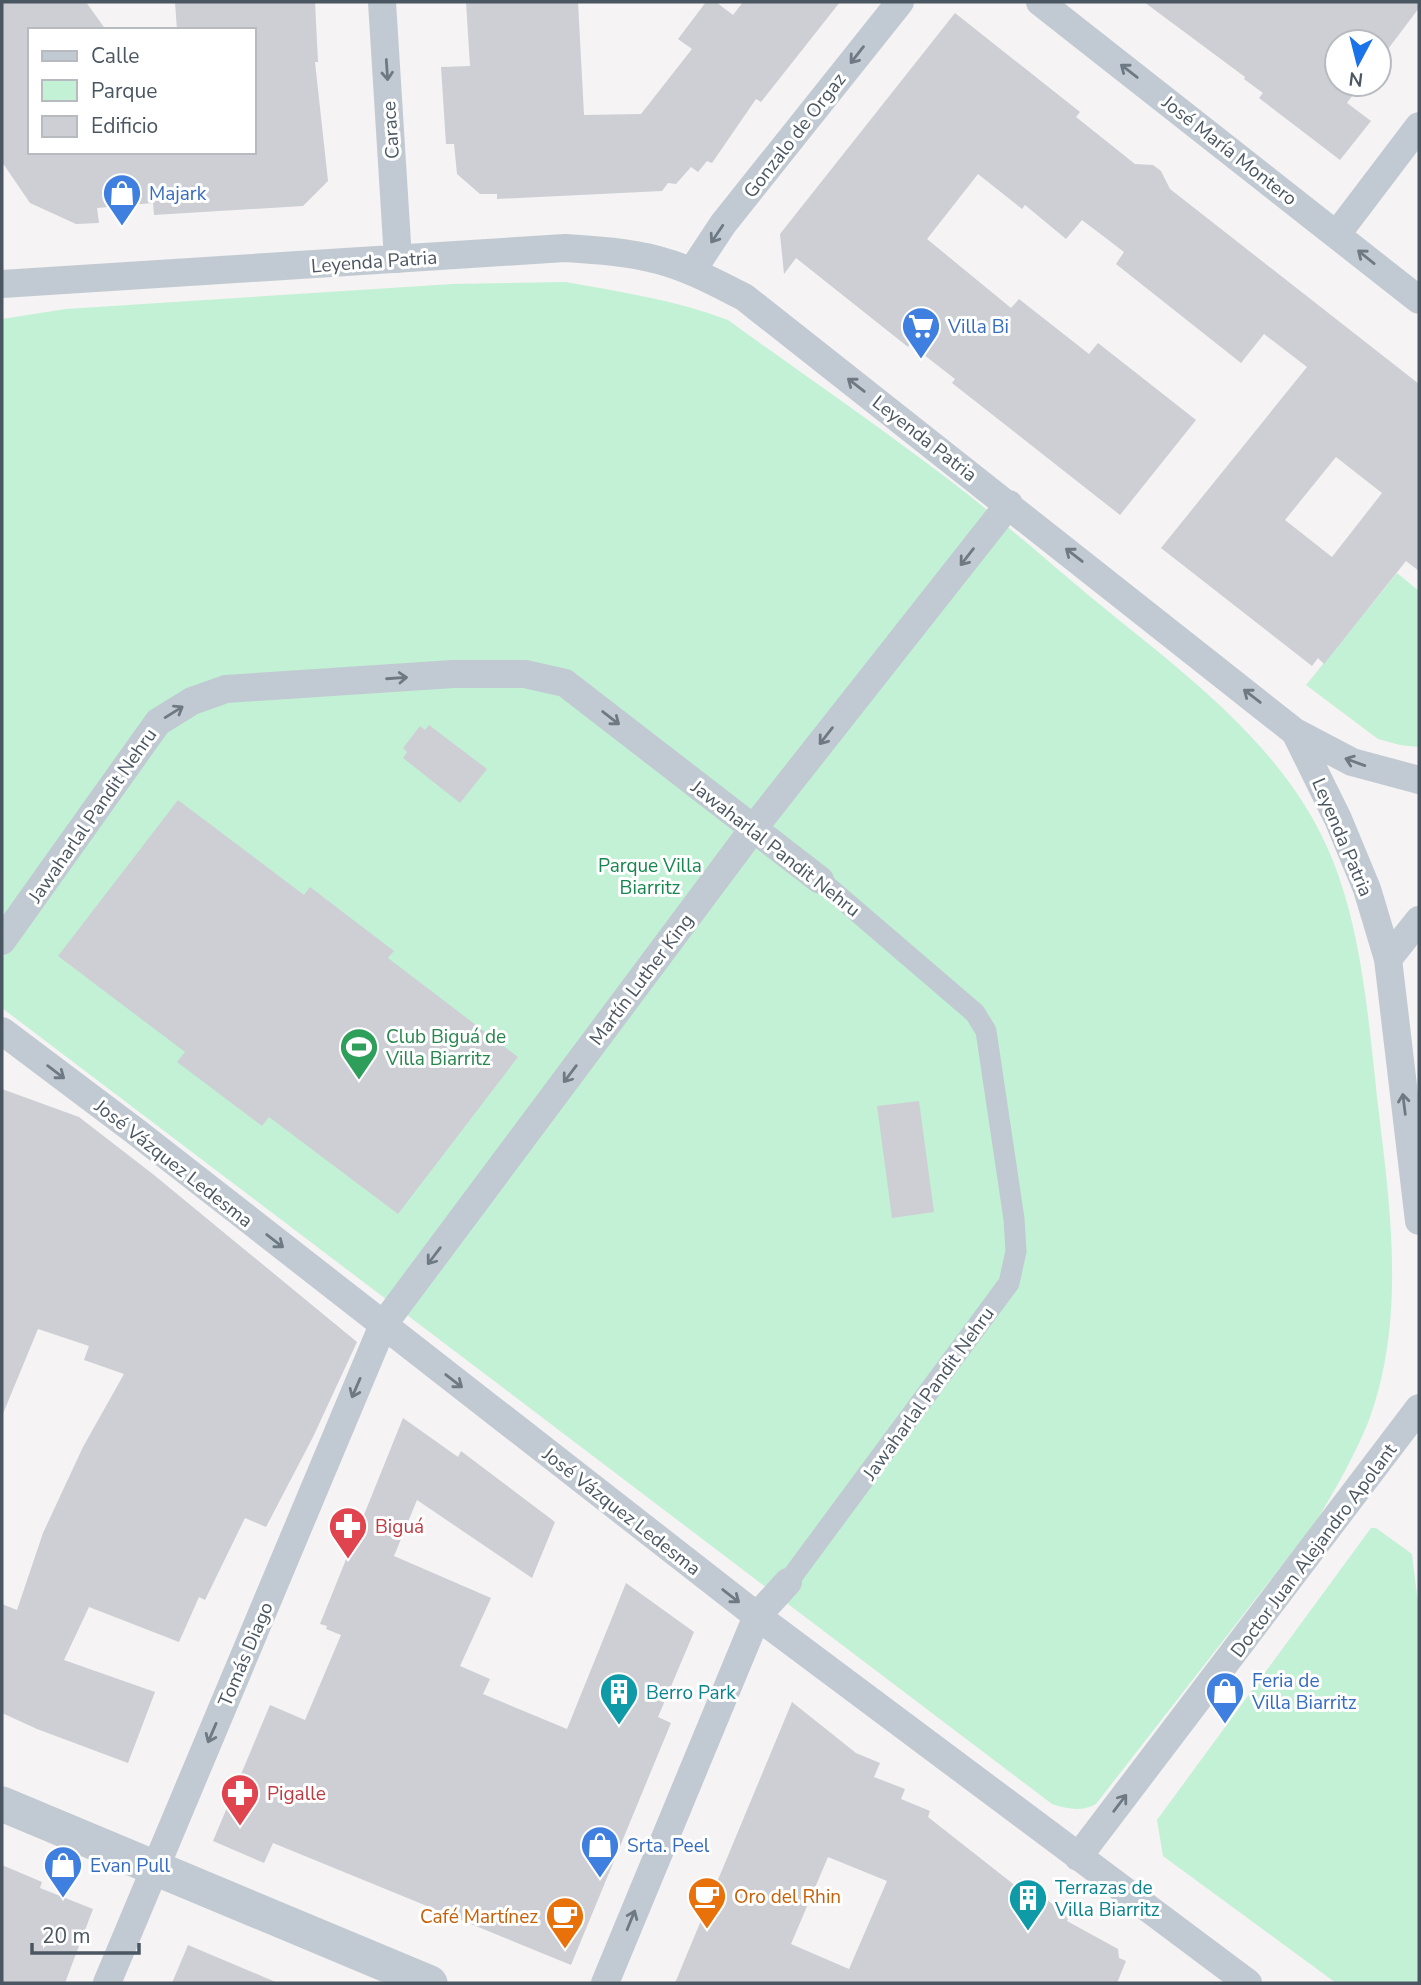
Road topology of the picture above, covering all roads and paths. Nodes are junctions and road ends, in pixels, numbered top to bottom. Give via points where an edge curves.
1 (383, 2) edge
2 (900, 2) edge
3 (1040, 2) edge
4 (1419, 126) edge
5 (1337, 234) junction
6 (398, 259) junction
7 (692, 271) junction
8 (2, 284) edge
9 (1419, 300) edge
10 (1009, 504) junction
11 (1295, 732) junction
12 (1419, 780) edge
13 (753, 829) junction
14 (820, 880) joint
15 (1419, 920) edge
16 (2, 941) edge
17 (1388, 959) junction
18 (2, 1031) edge
19 (1419, 1220) edge
20 (383, 1325) junction
21 (1419, 1408) edge
22 (788, 1582) joint
23 (757, 1616) junction
24 (2, 1804) edge
25 (1078, 1857) junction
26 (155, 1868) junction
27 (107, 1983) edge
28 (430, 1983) edge
29 (605, 1983) edge
30 (1248, 1983) edge

1 -> 6 street, Carace
2 -> 7 street, Gonzalo de Orgaz via 723,224
5 -> 3 street, José María Montero
4 - 5 street
9 -> 5 street, José María Montero
6 - 7 street, Leyenda Patria via 565,248 620,252
6 - 8 street, Leyenda Patria
10 -> 7 street, Leyenda Patria via 744,297
11 -> 10 street, Leyenda Patria
10 -> 13 street, Martín Luther King
12 -> 11 street via 1352,762
11 - 17 street, Leyenda Patria via 1362,877
13 - 14 street, Jawaharlal Pandit Nehru
16 -> 13 street, Jawaharlal Pandit Nehru via 158,722 192,701 226,690 453,674 525,674 565,683
13 -> 20 street, Martín Luther King
14 - 22 street, Jawaharlal Pandit Nehru via 975,1013 986,1031 1016,1251 1009,1283
15 - 17 street
19 -> 17 street, Leyenda Patria
18 -> 20 street, José Vázquez Ledesma
20 -> 23 street, José Vázquez Ledesma
20 -> 26 street, Tomás Diago
25 -> 21 street, Doctor Juan Alejandro Apolant
22 - 23 street, Jawaharlal Pandit Nehru
23 - 25 street, José Vázquez Ledesma
29 -> 23 street, Jawaharlal Pandit Nehru
24 - 26 street
25 - 30 street, José Vázquez Ledesma
26 - 27 street, Tomás Diago
26 - 28 street

